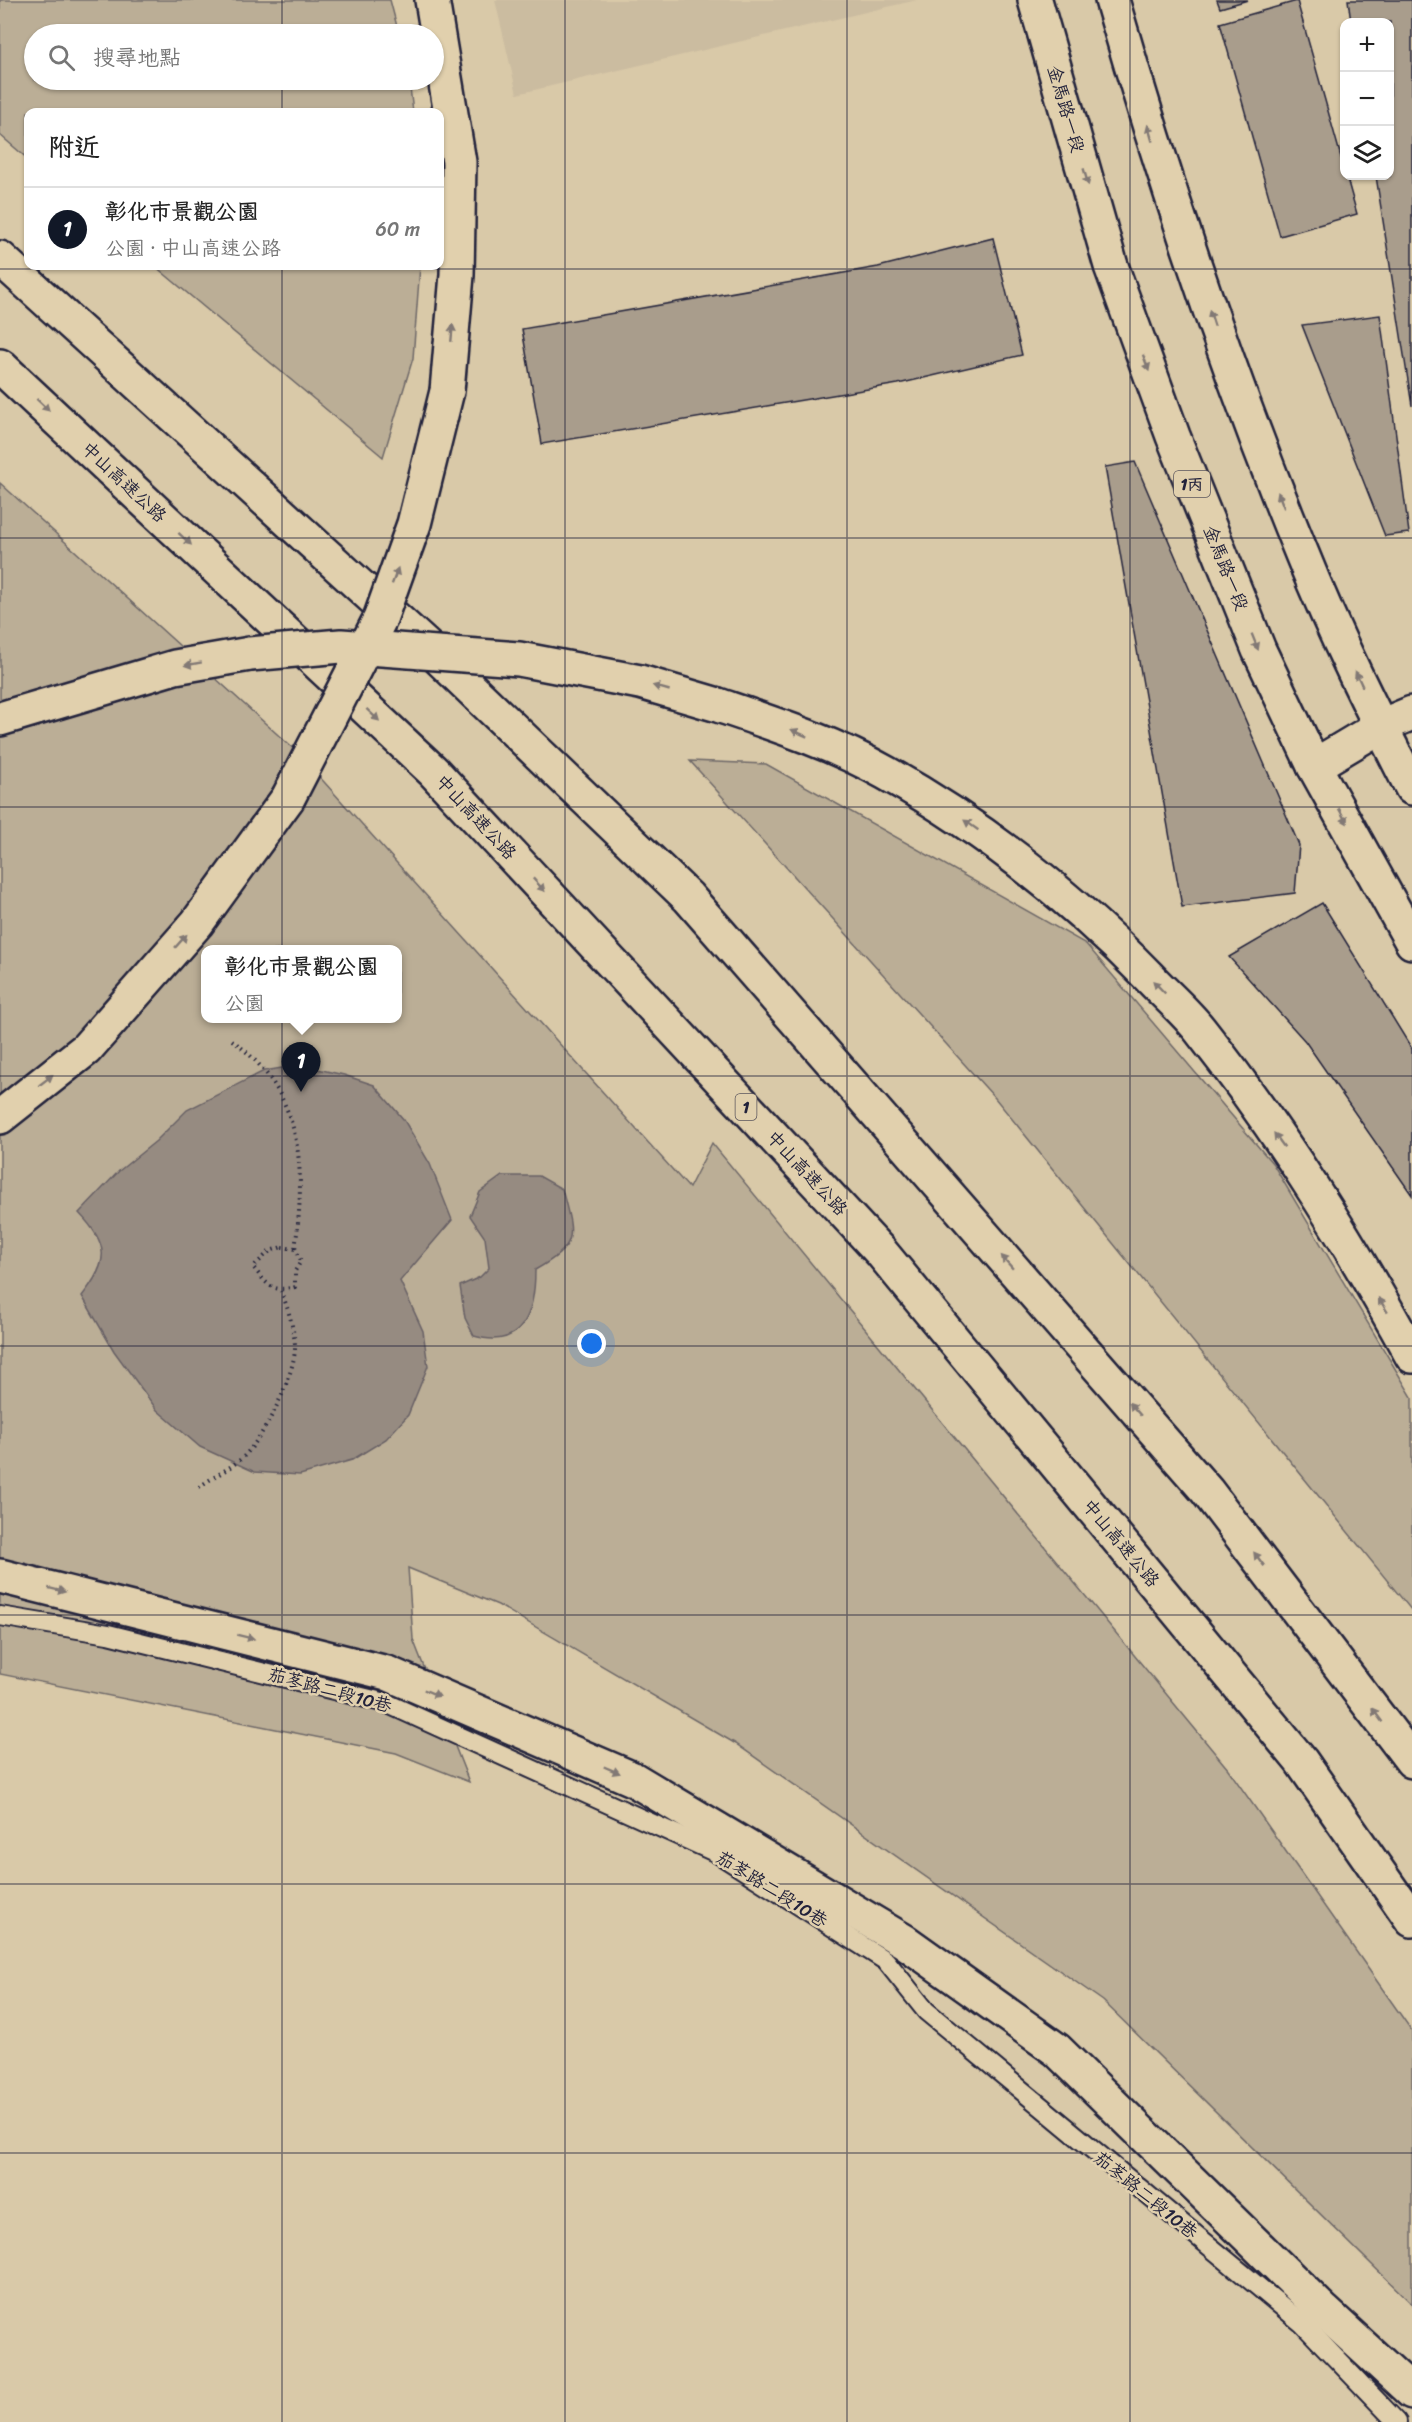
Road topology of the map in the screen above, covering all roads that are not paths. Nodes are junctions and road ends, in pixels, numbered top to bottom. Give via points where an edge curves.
1 (432, 0) edge
2 (1035, 0) edge
3 (1112, 0) edge
4 (436, 24) edge
5 (444, 72) edge
6 (0, 258) edge
7 (0, 366) edge
8 (1412, 713) edge
9 (0, 719) edge
10 (1381, 726) junction
11 (1314, 766) junction
12 (1412, 788) edge
13 (1412, 942) edge
14 (0, 1117) edge
15 (1412, 1356) edge
16 (0, 1576) edge
17 (0, 1616) edge
18 (1412, 1761) edge
19 (1412, 1920) edge
20 (1412, 2392) edge
21 (1397, 2422) edge

4 -> 1 main road, bridge
2 -> 11 main road, 金馬路一段 / 1丙 via 1111,266 1165,415 1259,650
10 -> 3 main road via 1302,556 1220,345 1153,143
14 -> 5 main road, bridge via 86,1049 197,923 288,798 380,619 414,524 447,391 457,275 459,162
18 -> 6 main road, bridge via 1207,1491 688,897 438,657
7 -> 19 main road, 中山高速公路 / 1, bridge via 433,771 881,1252 1300,1761
8 - 10 main road
15 -> 9 main road, bridge via 1299,1168 1199,1029 1150,978 1109,936 1019,859 956,814 884,772 810,738 640,682 519,659 341,646 250,654 175,667
10 - 11 main road
10 - 12 main road
11 -> 13 main road, 金馬路一段 / 1丙
16 -> 20 main road via 387,1674 633,1779 904,1941 1057,2050
17 - 21 lane, 茄苳路二段10巷 via 108,1634 386,1703 717,1853 886,1961 926,2011 1302,2324

